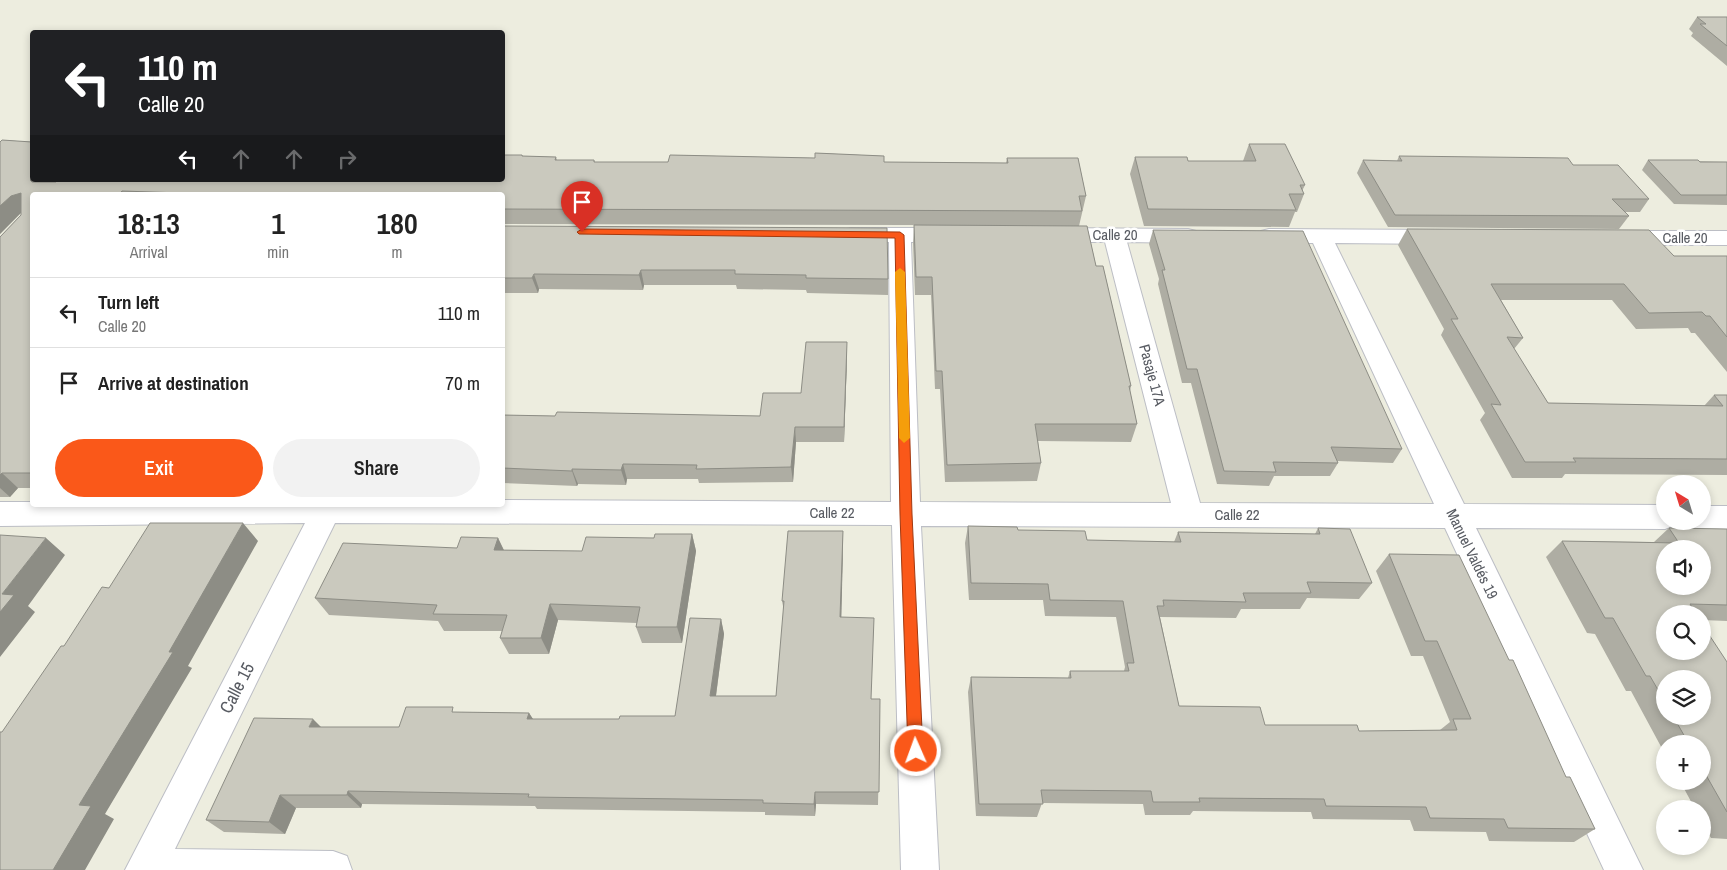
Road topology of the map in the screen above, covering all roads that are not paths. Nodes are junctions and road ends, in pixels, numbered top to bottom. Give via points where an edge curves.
1 (830, 234) edge
2 (900, 235) junction
3 (968, 235) edge
4 (1026, 235) edge
5 (1114, 235) junction
6 (1213, 236) edge
7 (1252, 236) edge
8 (1321, 237) junction
9 (1461, 238) edge
10 (1600, 238) edge
11 (1725, 241) edge
12 (327, 508) edge
13 (35, 510) edge
14 (0, 514) edge
15 (906, 514) junction
16 (1189, 515) junction
17 (1454, 516) junction
18 (1656, 518) edge
19 (1711, 518) edge
20 (1727, 518) edge
21 (145, 869) edge
22 (333, 870) edge
23 (920, 870) edge
24 (1624, 870) edge

1 - 2 street
2 - 3 street
2 - 15 street
4 - 5 street, Calle 20
5 - 6 street, Calle 20
5 - 16 street, Pasaje 17A
7 - 8 street
8 - 9 street
8 - 17 street, Manuel Valdés 19
10 - 11 street, Calle 20
12 - 13 street, Calle 22
12 - 15 street, Calle 22
12 - 21 street, Calle 15
13 - 14 street, Calle 22
15 - 16 street, Calle 22
15 - 23 street
16 - 17 street, Calle 22
17 - 18 street, Calle 22
17 - 24 street, Manuel Valdés 19
19 - 20 street
21 - 22 street

